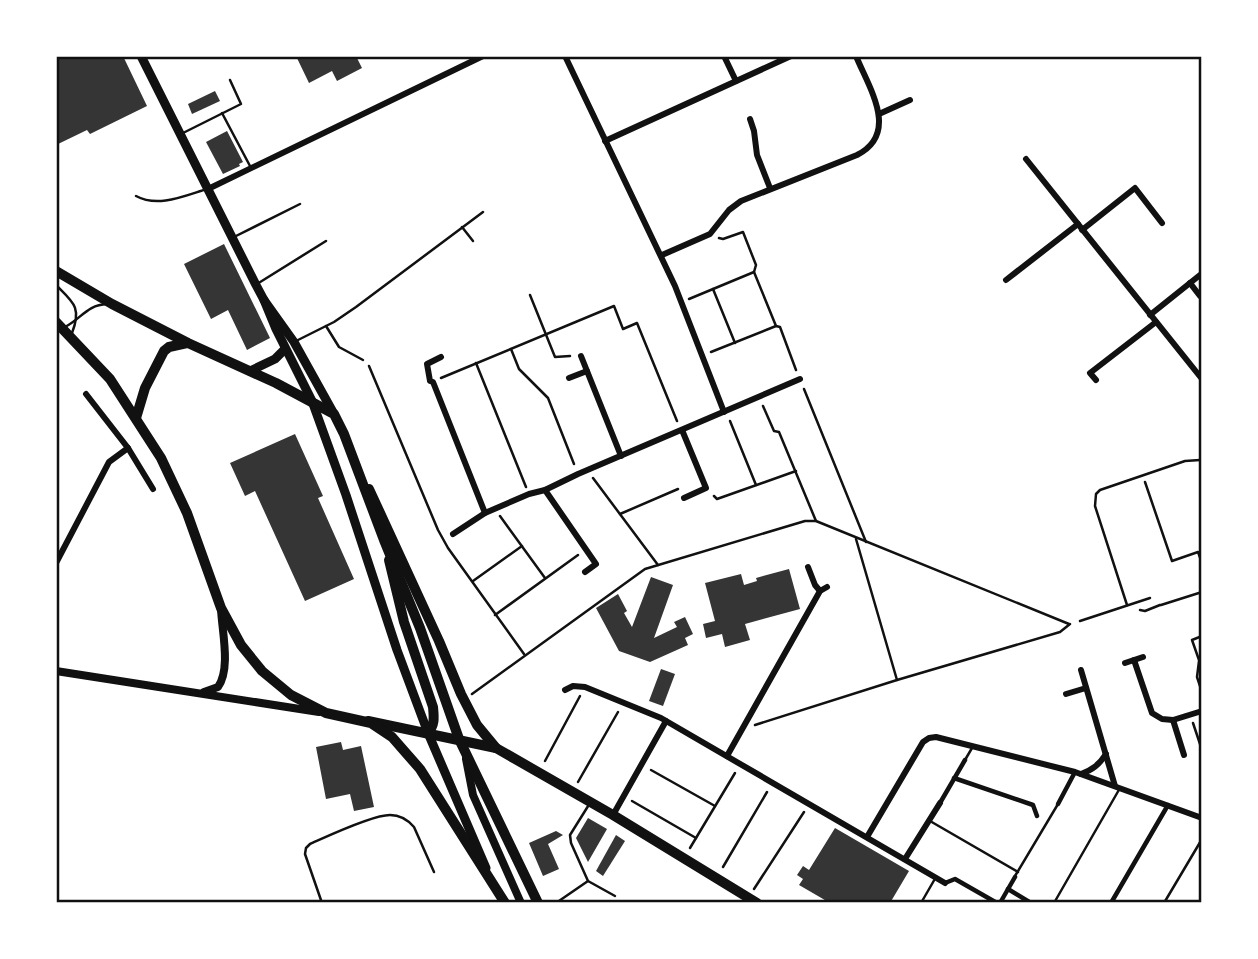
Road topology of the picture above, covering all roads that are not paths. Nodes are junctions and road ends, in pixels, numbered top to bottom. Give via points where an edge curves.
1 (141, 56) edge
2 (483, 56) edge
3 (565, 56) edge
4 (724, 56) edge
5 (791, 56) edge
6 (856, 56) edge
7 (230, 80) dead end
8 (736, 81) junction
9 (911, 100) dead end
10 (222, 113) junction
11 (879, 114) junction
12 (750, 119) dead end
13 (180, 134) junction
14 (605, 142) junction
15 (1026, 159) dead end
16 (251, 169) junction
17 (770, 188) junction
18 (208, 189) junction
19 (136, 196) dead end
20 (300, 204) dead end
21 (483, 212) dead end
22 (1162, 223) dead end
23 (462, 227) junction
24 (1080, 227) junction
25 (232, 237) junction
26 (326, 241) dead end
27 (473, 241) dead end
28 (662, 255) junction
29 (56, 271) edge
30 (1200, 275) dead end
31 (1006, 280) dead end
32 (1190, 283) junction
33 (56, 285) edge
34 (256, 285) junction
35 (1200, 296) dead end
36 (264, 300) junction
37 (112, 304) junction
38 (1150, 314) junction
39 (77, 320) junction
40 (1156, 322) junction
41 (59, 325) edge
42 (326, 326) junction
43 (71, 337) junction
44 (294, 342) junction
45 (188, 343) junction
46 (285, 349) junction
47 (441, 356) dead end
48 (581, 356) road end
49 (363, 359) dead end
50 (250, 371) junction
51 (587, 371) junction
52 (569, 378) dead end
53 (800, 379) road end
54 (1202, 379) edge
55 (1096, 380) dead end
56 (86, 394) dead end
57 (312, 401) junction
58 (725, 412) junction
59 (334, 414) junction
60 (136, 418) junction
61 (681, 430) junction
62 (344, 434) junction
63 (128, 448) junction
64 (621, 456) junction
65 (1202, 459) edge
66 (1202, 472) edge
67 (153, 489) dead end
68 (545, 490) junction
69 (684, 498) dead end
70 (485, 513) junction
71 (453, 534) dead end
72 (384, 540) junction
73 (56, 563) edge
74 (808, 567) dead end
75 (585, 572) dead end
76 (827, 587) dead end
77 (820, 591) junction
78 (1150, 598) road end
79 (1128, 605) junction
80 (221, 608) junction
81 (1080, 621) road end
82 (1143, 657) dead end
83 (1134, 660) junction
84 (1125, 663) dead end
85 (1081, 670) dead end
86 (56, 671) edge
87 (1086, 688) junction
88 (565, 690) dead end
89 (197, 693) junction
90 (1066, 694) dead end
91 (1202, 711) edge
92 (326, 713) junction
93 (358, 719) junction
94 (1173, 720) junction
95 (666, 721) junction
96 (428, 733) junction
97 (459, 739) junction
98 (973, 746) junction
99 (496, 748) junction
100 (465, 752) junction
101 (1106, 754) junction
102 (1184, 755) dead end
103 (727, 756) junction
104 (965, 760) joint
105 (1078, 773) junction
106 (954, 778) junction
107 (1118, 787) junction
108 (590, 802) junction
109 (940, 803) joint
110 (1058, 804) joint
111 (1168, 806) junction
112 (612, 815) junction
113 (1037, 816) dead end
114 (1202, 818) edge
115 (929, 820) junction
116 (867, 837) junction
117 (1202, 839) edge
118 (905, 859) junction
119 (434, 872) dead end
120 (1018, 872) junction
121 (936, 877) junction
122 (1015, 877) joint
123 (492, 880) junction
124 (588, 881) junction
125 (946, 883) joint
126 (1008, 889) junction
127 (615, 897) dead end
128 (752, 900) edge
129 (322, 903) edge
130 (497, 903) edge
131 (505, 903) edge
132 (521, 903) edge
133 (538, 903) edge
134 (556, 903) edge
135 (920, 903) edge
136 (998, 903) edge
137 (1031, 903) edge
138 (1054, 903) edge
139 (1111, 903) edge
140 (1164, 903) edge

1 - 13 main road
2 - 16 street
3 - 14 street
4 - 8 street
5 - 8 street
6 - 11 street
7 - 10 lane via 241,104
8 - 14 street
9 - 11 street
10 - 13 lane
10 - 16 lane
11 - 17 street via 880,129 864,151
12 - 17 street
13 - 18 main road
14 - 28 street
15 - 24 street
16 - 18 street
17 - 28 street via 734,205 710,234
18 - 19 lane via 158,202
18 - 25 main road
20 - 25 lane
21 - 23 lane
22 - 24 street via 1135,188
23 - 27 lane
23 - 42 lane
24 - 31 street
24 - 38 street
25 - 34 main road
26 - 34 lane
28 - 58 street
29 - 37 main road
30 - 32 street
32 - 35 street
32 - 38 street
33 - 39 lane via 73,302
34 - 36 main road
36 - 44 main road
36 - 46 main road
37 - 39 lane via 90,307
37 - 45 main road
38 - 40 street
39 - 41 lane
39 - 43 lane
40 - 54 street
40 - 55 street via 1090,373
41 - 43 main road
42 - 44 lane
42 - 49 lane via 339,347
43 - 60 main road via 110,379
44 - 59 main road
45 - 50 main road
45 - 60 main road via 164,351
46 - 50 main road
46 - 57 main road
47 - 70 street via 427,364 430,381
48 - 51 street
50 - 57 main road
51 - 52 street
51 - 64 street
53 - 58 street
56 - 63 street
57 - 59 main road
57 - 96 main road
58 - 61 street
59 - 62 main road
60 - 80 main road via 187,513
61 - 64 street
61 - 69 street via 706,488
62 - 72 main road
62 - 99 main road via 464,700
63 - 67 street
63 - 73 street via 109,462
64 - 68 street
65 - 66 street
65 - 79 lane via 1096,494 1095,506
68 - 70 street
68 - 75 street via 596,564
70 - 71 street
72 - 96 main road via 404,622 433,707 434,726
72 - 97 main road
74 - 77 street
76 - 77 street
77 - 103 street
78 - 79 lane
79 - 81 lane
80 - 89 street via 224,675 218,687
80 - 92 main road via 262,671 291,695
82 - 83 street
83 - 84 street
83 - 94 street via 1152,713
85 - 87 street
86 - 89 street
87 - 90 street
87 - 101 street
88 - 95 street via 585,687
89 - 92 street
91 - 94 street
92 - 93 main road
93 - 96 main road
93 - 123 main road via 382,729 403,748
94 - 102 street
95 - 103 street
95 - 112 street
96 - 97 main road
96 - 123 main road
97 - 99 main road
97 - 100 main road
98 - 104 lane
98 - 105 street
98 - 116 street via 936,737 923,742
99 - 108 main road
100 - 132 street via 473,795
100 - 133 main road
101 - 105 street via 1091,770
101 - 107 street
103 - 116 street
104 - 106 street
105 - 107 street
105 - 110 street
106 - 109 street
106 - 113 street via 1033,805
107 - 111 street
107 - 138 lane
108 - 112 main road
108 - 124 lane via 570,835
109 - 115 street
110 - 120 lane
111 - 114 street
111 - 139 street
112 - 128 main road
115 - 118 street
115 - 120 lane
116 - 118 street
117 - 140 lane
118 - 121 street
119 - 129 lane via 409,821 380,816 306,848
120 - 122 lane
121 - 125 street
121 - 135 lane
122 - 126 street
123 - 130 street
123 - 131 main road
124 - 127 lane
124 - 134 lane
125 - 136 street via 955,879
126 - 136 street
126 - 137 street

